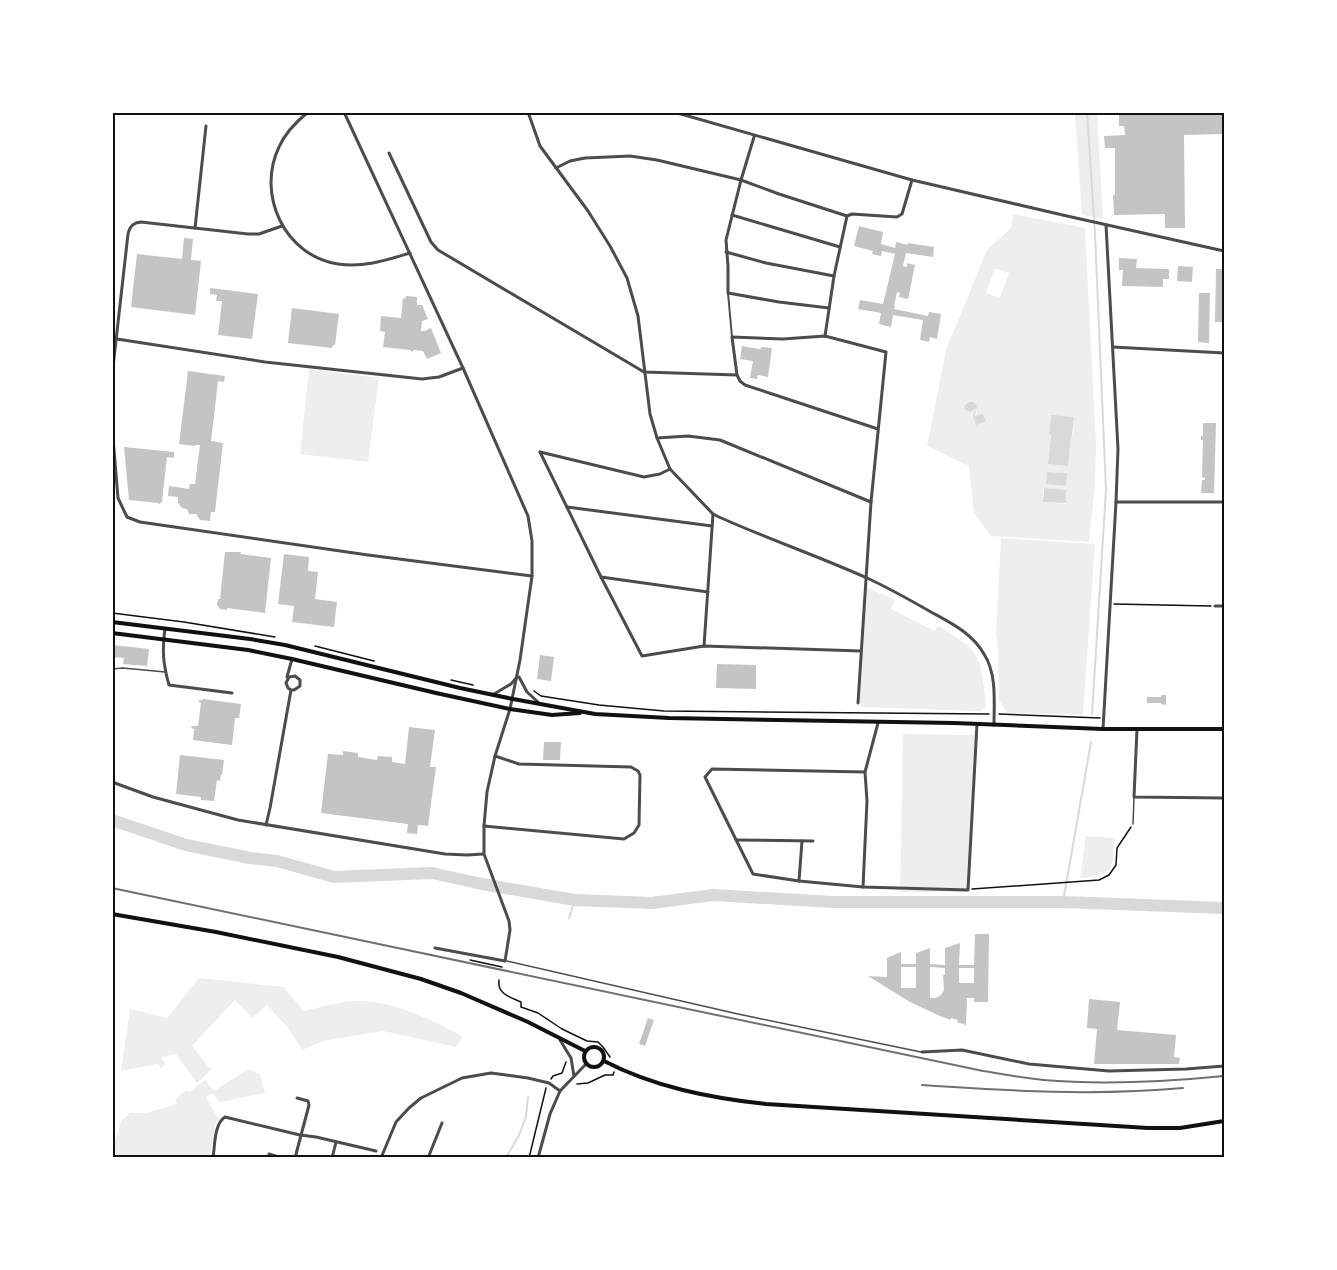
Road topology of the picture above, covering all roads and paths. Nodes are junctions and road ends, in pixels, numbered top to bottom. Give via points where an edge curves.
1 (308, 112) edge
2 (344, 112) edge
3 (528, 112) edge
4 (674, 112) edge
5 (206, 126) dead end
6 (754, 136) junction
7 (389, 153) dead end
8 (556, 168) junction
9 (741, 180) junction
10 (912, 180) junction
11 (731, 215) junction
12 (848, 216) junction
13 (1106, 225) junction
14 (282, 226) junction
15 (195, 228) junction
16 (840, 247) junction
17 (1224, 251) edge
18 (726, 252) junction
19 (410, 253) junction
20 (834, 276) junction
21 (728, 293) junction
22 (829, 308) junction
23 (732, 336) junction
24 (825, 336) junction
25 (117, 339) junction
26 (1113, 347) junction
27 (1224, 353) edge
28 (463, 368) junction
29 (644, 372) junction
30 (737, 375) junction
31 (112, 376) edge
32 (112, 426) edge
33 (878, 429) junction
34 (657, 438) junction
35 (670, 469) junction
36 (870, 502) junction
37 (1116, 502) junction
38 (1224, 502) edge
39 (567, 507) junction
40 (713, 514) junction
41 (712, 526) junction
42 (532, 576) junction
43 (601, 577) junction
44 (866, 577) junction
45 (708, 592) junction
46 (1110, 604) junction
47 (1215, 606) joint
48 (1224, 606) edge
49 (112, 613) edge
50 (112, 622) edge
51 (165, 628) junction
52 (112, 633) edge
53 (277, 638) dead end
54 (164, 639) junction
55 (310, 645) dead end
56 (704, 646) junction
57 (861, 651) junction
58 (292, 659) junction
59 (375, 661) dead end
60 (112, 669) edge
61 (165, 672) junction
62 (518, 675) junction
63 (444, 678) dead end
64 (287, 679) junction
65 (476, 686) dead end
66 (291, 690) junction
67 (527, 692) junction
68 (232, 693) dead end
69 (493, 695) junction
70 (513, 699) junction
71 (539, 703) junction
72 (858, 703) dead end
73 (510, 709) junction
74 (583, 712) junction
75 (994, 714) junction
76 (1104, 718) junction
77 (878, 723) junction
78 (977, 724) junction
79 (994, 725) junction
80 (1103, 729) junction
81 (1137, 729) junction
82 (1224, 729) edge
83 (495, 756) junction
84 (865, 772) junction
85 (112, 782) edge
86 (1134, 796) junction
87 (1224, 798) edge
88 (1133, 824) joint
89 (266, 825) junction
90 (484, 826) junction
91 (736, 840) junction
92 (802, 841) junction
93 (813, 841) dead end
94 (484, 854) junction
95 (799, 881) junction
96 (863, 887) junction
97 (968, 890) junction
98 (112, 914) edge
99 (435, 948) dead end
100 (505, 961) junction
101 (499, 980) dead end
102 (558, 1036) junction
103 (585, 1052) junction
104 (922, 1052) joint
105 (566, 1057) dead end
106 (604, 1061) junction
107 (586, 1064) junction
108 (1224, 1066) edge
109 (616, 1068) junction
110 (574, 1076) junction
111 (549, 1083) junction
112 (577, 1084) dead end
113 (560, 1091) junction
114 (297, 1098) dead end
115 (1224, 1121) edge
116 (442, 1123) dead end
117 (300, 1135) junction
118 (336, 1142) junction
119 (376, 1151) dead end
120 (270, 1154) dead end
121 (213, 1158) edge
122 (282, 1158) edge
123 (294, 1158) edge
124 (332, 1158) edge
125 (381, 1158) edge
126 (428, 1158) edge
127 (529, 1158) edge
128 (538, 1158) edge

1 - 14 street via 288,132 274,162 271,194
2 - 19 street
3 - 8 street via 540,146
4 - 6 street
5 - 15 street
6 - 9 street
6 - 10 street
7 - 29 street via 431,243 438,250
8 - 9 street via 577,159 630,156
8 - 29 street via 606,239 627,278 638,316
9 - 11 street
9 - 12 street
10 - 12 street via 902,214 897,218
10 - 13 street
11 - 16 street
11 - 18 street
12 - 16 street
13 - 17 street
13 - 26 street
14 - 15 street via 259,234
14 - 19 street via 302,248 338,264 378,262
15 - 25 street via 141,222 131,226
16 - 20 street
18 - 20 street
18 - 21 street
19 - 28 street
20 - 22 street
21 - 22 street
21 - 23 street
22 - 24 street
23 - 24 street
23 - 30 street
24 - 33 street via 886,352
25 - 28 street via 265,362 422,379
25 - 31 street
26 - 27 street
26 - 37 street via 1118,449
28 - 42 street via 528,516
29 - 30 street
29 - 34 street
30 - 33 street via 745,385
32 - 42 street via 118,498 127,517 140,522
33 - 36 street
34 - 35 street
34 - 36 street via 720,440
35 - 39 street via 644,477 540,452
35 - 40 street
36 - 44 street
37 - 38 street
37 - 46 street
39 - 41 street
39 - 43 street
40 - 41 street
40 - 44 street
41 - 45 street
42 - 62 street
43 - 45 street
43 - 56 street via 642,656
44 - 57 street
44 - 75 street via 974,639 990,665
45 - 56 street
46 - 47 path
46 - 76 street
47 - 48 street
49 - 53 path
50 - 51 main road
51 - 54 street
51 - 69 main road via 285,645
52 - 54 main road
54 - 58 main road
54 - 61 street
55 - 59 path
56 - 57 street
57 - 72 street
58 - 64 street
58 - 73 main road
60 - 61 lane
61 - 68 street via 169,685
62 - 67 street
62 - 69 street
62 - 70 street
63 - 65 path
64 - 66 street via 286,686
64 - 66 street via 295,676 300,680 300,686
66 - 89 street
67 - 71 street
67 - 75 path via 531,689 542,696 664,711
69 - 70 main road
70 - 71 main road
70 - 73 street
71 - 74 main road
73 - 74 main road via 552,715
73 - 83 street
74 - 77 main road
75 - 76 path
75 - 79 street
76 - 80 street
77 - 78 main road
77 - 84 street
78 - 79 main road
78 - 97 street
79 - 80 main road
80 - 81 main road
81 - 82 main road
81 - 86 street
83 - 90 street
83 - 90 street via 519,764 631,767 640,775 639,825 634,834 624,839
84 - 91 street via 712,769 705,777
84 - 96 street
85 - 89 street via 162,800
86 - 87 street
86 - 88 lane
88 - 97 path via 1117,848 1116,865 1099,880
89 - 94 street via 437,853
90 - 94 street
91 - 92 street
91 - 95 street via 753,874
92 - 93 street
92 - 95 street
94 - 100 street via 509,921
95 - 96 street
96 - 97 street
98 - 102 main road via 338,957 421,979
99 - 100 street
100 - 104 lane
101 - 109 path via 500,990 521,1002 520,1008 538,1013 587,1041 598,1042
102 - 103 main road
102 - 110 street via 571,1058
103 - 106 main road via 597,1047 603,1052
103 - 107 main road
104 - 108 street via 962,1050 1029,1064 1109,1071
105 - 111 path via 561,1073
106 - 107 main road via 596,1068
106 - 109 main road
107 - 110 street
109 - 112 path via 613,1075
109 - 115 main road via 672,1088 766,1104 1148,1128
110 - 113 street
111 - 113 street
111 - 125 street via 491,1073 462,1078 409,1108 396,1122
111 - 127 path
113 - 128 street
114 - 117 street via 309,1102
116 - 126 street
117 - 118 street
117 - 121 street via 229,1117 221,1119
117 - 123 street
118 - 119 street
118 - 124 street
120 - 122 street

